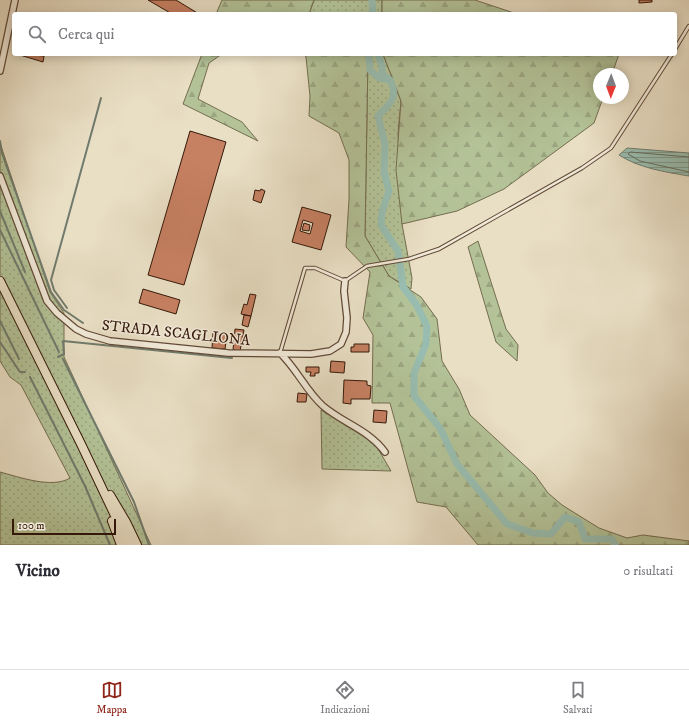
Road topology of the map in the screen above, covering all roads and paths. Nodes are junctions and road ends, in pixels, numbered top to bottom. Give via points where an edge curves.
1 (14, 0) edge
2 (689, 26) edge
3 (677, 46) edge
4 (671, 56) edge
5 (0, 71) edge
6 (0, 176) edge
7 (0, 281) edge
8 (345, 281) junction
9 (280, 353) junction
10 (384, 452) dead end
11 (96, 477) junction
12 (121, 545) edge
13 (129, 545) edge
14 (137, 545) edge

1 - 5 street
2 - 3 lane
4 - 8 lane via 611,148 582,168 439,249 410,259 374,264 360,269
6 - 9 street, STRADA SCAGLIONA via 47,301 56,313 76,329 110,341 228,353
7 - 11 main road
8 - 9 street, STRADA SCAGLIONA via 347,325 341,344 330,351 311,354
8 - 9 lane via 315,268 303,270
9 - 10 street via 322,405 371,437
11 - 12 main road
11 - 13 main road
11 - 14 main road via 116,504

